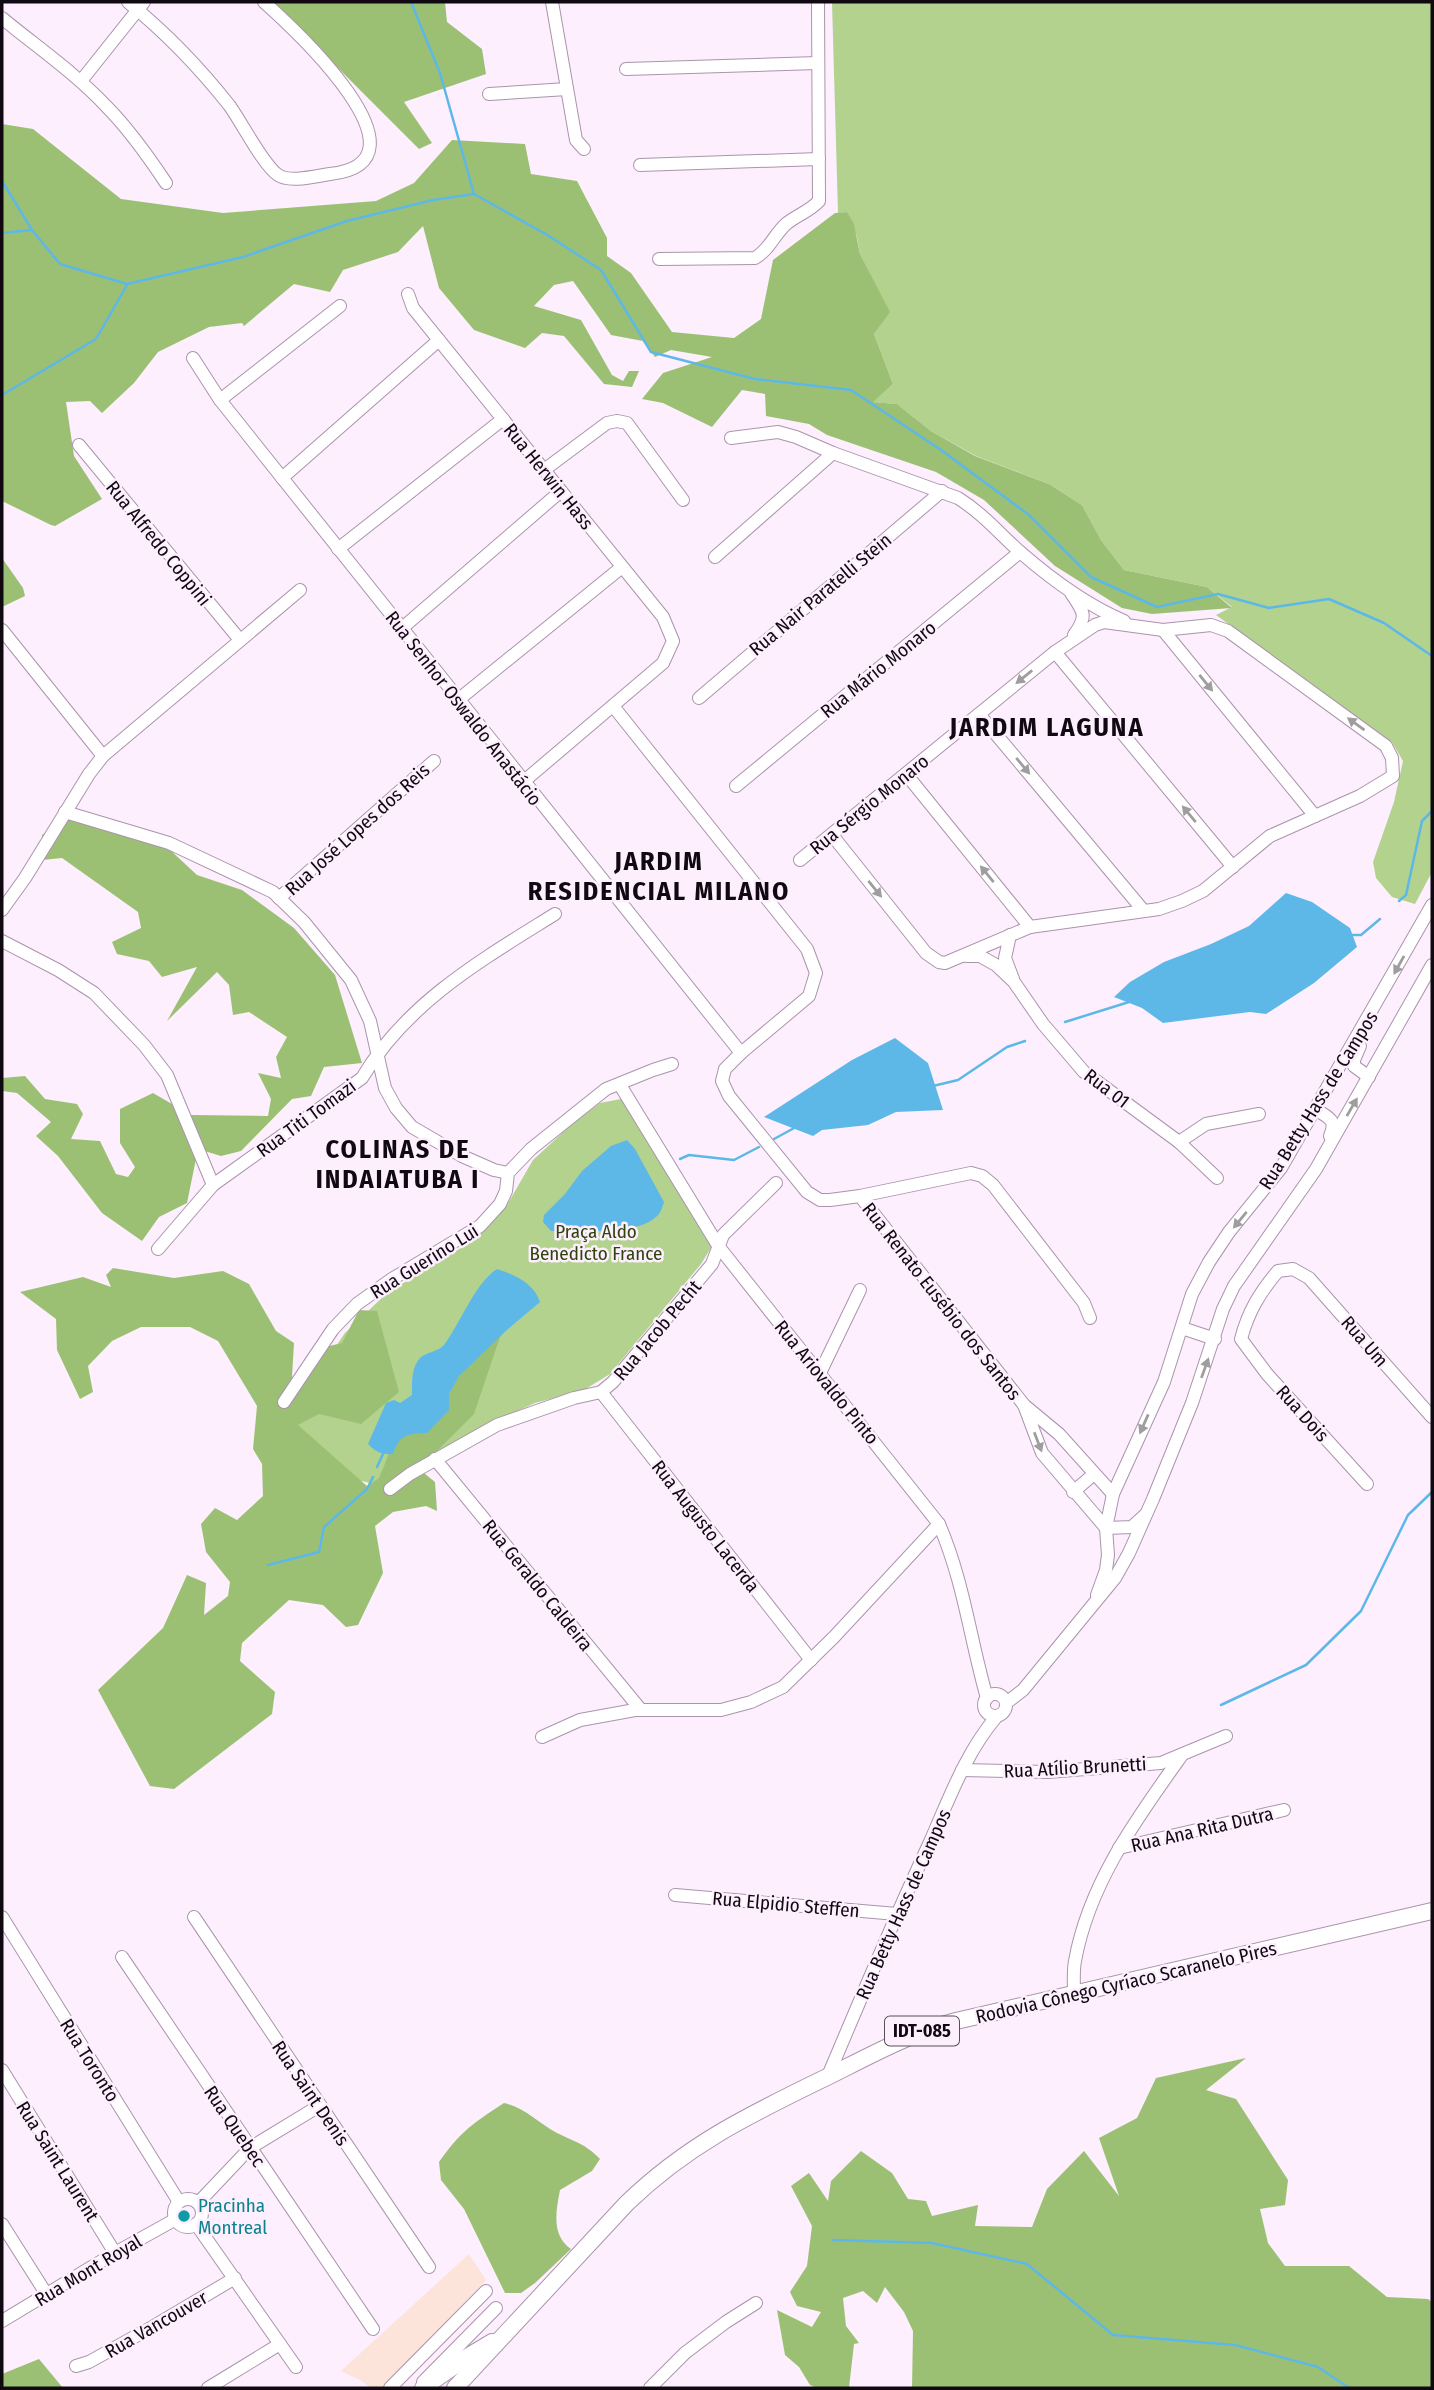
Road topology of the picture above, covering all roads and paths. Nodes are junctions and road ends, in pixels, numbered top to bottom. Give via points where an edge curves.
1 (264, 2) edge
2 (552, 2) edge
3 (818, 2) edge
4 (136, 4) edge
5 (2, 19) edge
6 (817, 63) junction
7 (626, 69) dead end
8 (81, 81) junction
9 (567, 89) junction
10 (489, 94) dead end
11 (584, 149) dead end
12 (820, 159) junction
13 (640, 165) dead end
14 (166, 183) dead end
15 (659, 259) dead end
16 (408, 294) dead end
17 (340, 306) dead end
18 (439, 340) junction
19 (193, 358) dead end
20 (219, 400) junction
21 (503, 419) junction
22 (730, 438) dead end
23 (79, 445) dead end
24 (833, 453) junction
25 (544, 470) junction
26 (282, 478) junction
27 (562, 491) junction
28 (942, 491) junction
29 (683, 500) dead end
30 (338, 549) junction
31 (1020, 552) junction
32 (715, 557) dead end
33 (622, 567) junction
34 (300, 590) dead end
35 (1069, 590) junction
36 (1137, 627) junction
37 (401, 629) junction
38 (2, 630) edge
39 (1163, 630) junction
40 (240, 640) junction
41 (1069, 641) junction
42 (1055, 652) junction
43 (699, 698) dead end
44 (458, 700) junction
45 (613, 706) junction
46 (979, 714) junction
47 (103, 756) junction
48 (434, 761) dead end
49 (906, 774) junction
50 (523, 782) junction
51 (736, 786) dead end
52 (65, 812) junction
53 (1315, 816) junction
54 (832, 835) junction
55 (800, 860) dead end
56 (1233, 867) junction
57 (279, 898) junction
58 (3, 905) edge
59 (1432, 905) edge
60 (1143, 910) junction
61 (555, 914) dead end
62 (1030, 927) junction
63 (1010, 934) junction
64 (2, 941) edge
65 (962, 956) junction
66 (1432, 965) edge
67 (1014, 982) junction
68 (1381, 997) junction
69 (377, 1053) junction
70 (741, 1053) junction
71 (672, 1065) dead end
72 (1369, 1077) junction
73 (620, 1085) junction
74 (1315, 1109) junction
75 (1259, 1114) dead end
76 (1179, 1142) junction
77 (1315, 1169) junction
78 (508, 1173) junction
79 (1217, 1178) dead end
80 (776, 1183) dead end
81 (214, 1185) junction
82 (860, 1196) junction
83 (719, 1247) junction
84 (158, 1249) dead end
85 (860, 1290) dead end
86 (1090, 1318) dead end
87 (1182, 1328) junction
88 (1215, 1339) junction
89 (1241, 1339) joint
90 (820, 1373) junction
91 (601, 1392) junction
92 (284, 1402) dead end
93 (1024, 1405) junction
94 (1432, 1418) edge
95 (435, 1460) junction
96 (1094, 1474) junction
97 (1367, 1484) dead end
98 (390, 1489) dead end
99 (1073, 1492) junction
100 (1113, 1494) junction
101 (1146, 1514) junction
102 (939, 1524) junction
103 (1106, 1528) junction
104 (1093, 1606) junction
105 (811, 1660) junction
106 (986, 1703) junction
107 (1006, 1703) junction
108 (641, 1710) junction
109 (997, 1716) junction
110 (982, 1733) junction
111 (1226, 1736) dead end
112 (542, 1737) dead end
113 (1182, 1754) junction
114 (962, 1770) junction
115 (1284, 1810) dead end
116 (1119, 1848) junction
117 (675, 1895) dead end
118 (1432, 1911) edge
119 (897, 1914) junction
120 (2, 1917) edge
121 (194, 1917) dead end
122 (122, 1957) dead end
123 (1074, 1994) junction
124 (2, 2070) edge
125 (828, 2076) junction
126 (318, 2106) junction
127 (250, 2148) junction
128 (179, 2202) junction
129 (198, 2203) junction
130 (176, 2219) junction
131 (2, 2224) edge
132 (196, 2224) junction
133 (115, 2253) junction
134 (429, 2267) dead end
135 (234, 2278) junction
136 (486, 2291) dead end
137 (47, 2295) junction
138 (756, 2303) dead end
139 (496, 2308) dead end
140 (2, 2321) edge
141 (373, 2329) dead end
142 (442, 2336) junction
143 (504, 2336) junction
144 (280, 2344) junction
145 (455, 2350) junction
146 (76, 2366) dead end
147 (296, 2367) dead end
148 (208, 2388) edge
149 (390, 2388) edge
150 (418, 2388) edge
151 (423, 2388) edge
152 (455, 2388) edge
153 (650, 2388) edge

1 - 4 street via 306,40 362,115 370,145 363,161 346,172 291,178 278,175 230,106
2 - 9 street
3 - 6 street
4 - 8 street
5 - 8 street
6 - 7 street
6 - 12 street
8 - 14 street via 127,129
9 - 10 street
9 - 11 street via 576,140
12 - 13 street
12 - 15 street via 819,201 786,224 765,253 755,258
16 - 18 street, Rua Herwin Hass via 413,308
17 - 20 street
18 - 21 street, Rua Herwin Hass
18 - 26 street
19 - 20 street, Rua Senhor Oswaldo Anastácio
20 - 26 street, Rua Senhor Oswaldo Anastácio
21 - 25 street, Rua Herwin Hass
21 - 30 street
22 - 24 street via 778,432
23 - 40 street, Rua Alfredo Coppini
24 - 28 street
24 - 32 street
25 - 27 street, Rua Herwin Hass
25 - 29 street via 607,423 627,423
26 - 30 street, Rua Senhor Oswaldo Anastácio
27 - 33 street, Rua Herwin Hass
27 - 37 street
28 - 31 street via 975,509
28 - 43 street, Rua Nair Paratelli Stein
30 - 37 street, Rua Senhor Oswaldo Anastácio
31 - 35 street
31 - 51 street, Rua Mário Monaro
33 - 44 street
33 - 45 street, Rua Herwin Hass via 663,617 673,641 663,663
34 - 40 street
35 - 36 street
35 - 41 street via 1084,616
36 - 39 street, Rua Sérgio Monaro
36 - 41 street, Rua Sérgio Monaro via 1104,622
37 - 44 street, Rua Senhor Oswaldo Anastácio
38 - 47 street
39 -> 53 street
53 -> 39 street, Rua Sérgio Monaro via 1393,776 1386,746 1228,631 1211,625
40 - 47 street
41 - 42 street, Rua Sérgio Monaro
42 -> 46 street, Rua Sérgio Monaro
56 -> 42 street
44 - 50 street, Rua Senhor Oswaldo Anastácio
45 - 50 street
45 - 70 street via 807,949 816,973 808,996
46 - 49 street, Rua Sérgio Monaro
46 -> 60 street
47 - 52 street
48 - 57 street, Rua José Lopes dos Reis
49 - 54 street, Rua Sérgio Monaro
62 -> 49 street
50 - 70 street, Rua Senhor Oswaldo Anastácio
52 - 57 street via 169,843
52 - 58 street
53 - 56 street via 1270,836
54 - 55 street, Rua Sérgio Monaro
54 -> 65 street via 926,953 939,962
56 - 60 street via 1193,896
57 - 69 street via 351,980 370,1021
59 -> 68 street, Rua Betty Hass de Campos
60 - 62 street
61 - 69 street, Rua Titi Tomazi via 425,1002
62 - 63 street
63 - 65 street
63 - 67 street, Rua 01 via 1005,958
64 - 81 street via 94,993 144,1045 167,1075
65 - 67 street, Rua 01 via 988,960
66 - 72 street, Rua Betty Hass de Campos
67 - 76 street, Rua 01 via 1084,1072
68 - 72 street via 1354,1060 1358,1071
68 - 74 street, Rua Betty Hass de Campos
69 - 78 street via 385,1088 412,1127 462,1156
69 - 81 street, Rua Titi Tomazi via 362,1078
70 - 82 street via 722,1075 725,1089 807,1192 820,1200
71 - 73 street, Rua Guerino Lui
77 -> 72 street, Rua Betty Hass de Campos
73 - 78 street, Rua Guerino Lui via 606,1089 565,1120
73 - 83 street, Rua Ariovaldo Pinto
74 - 77 street via 1334,1126
74 -> 87 street, Rua Betty Hass de Campos via 1281,1168 1209,1262 1192,1294
75 - 76 street via 1206,1124
76 - 79 street, Rua 01
77 - 88 street, Rua Betty Hass de Campos via 1234,1286
78 - 92 street, Rua Guerino Lui via 500,1204 480,1226 357,1304 333,1329
80 - 83 street, Rua Jacob Pecht via 723,1235
81 - 84 street, Rua Titi Tomazi
82 - 86 street via 971,1173 982,1176 1084,1303
82 - 93 street, Rua Renato Eusébio dos Santos
83 - 90 street, Rua Ariovaldo Pinto
83 - 91 street, Rua Jacob Pecht via 712,1264
85 - 90 street
87 - 88 street
87 -> 100 street, Rua Betty Hass de Campos via 1164,1382
101 -> 88 street, Rua Betty Hass de Campos
89 - 94 street, Rua Um via 1263,1289 1279,1271 1293,1269 1309,1278
89 - 97 street, Rua Dois
90 - 102 street, Rua Ariovaldo Pinto
91 - 95 street, Rua Jacob Pecht via 497,1425
91 - 105 street, Rua Augusto Lacerda
93 - 96 street, Rua Renato Eusébio dos Santos via 1059,1434
93 -> 99 street, Rua Renato Eusébio dos Santos via 1042,1453
95 - 98 street, Rua Jacob Pecht
95 - 108 street, Rua Geraldo Caldeira
96 - 99 street
96 - 100 street, Rua Renato Eusébio dos Santos
99 - 103 street, Rua Renato Eusébio dos Santos
100 - 103 street, Rua Betty Hass de Campos
101 - 103 street via 1132,1527
101 - 104 street, Rua Betty Hass de Campos via 1115,1578
102 - 105 street
102 - 106 street, Rua Ariovaldo Pinto via 963,1591
103 - 104 street, Rua Betty Hass de Campos via 1106,1570
104 - 107 street, Rua Betty Hass de Campos via 1023,1690
105 - 108 street via 783,1687 751,1702 721,1710
106 - 107 street via 993,1695
106 - 109 street via 988,1713
106 - 110 street, Rua Betty Hass de Campos
107 - 109 street
108 - 112 street via 580,1720
109 - 110 street, Rua Betty Hass de Campos
110 - 114 street, Rua Betty Hass de Campos
111 - 113 street, Rua Atílio Brunetti
113 - 114 street, Rua Atílio Brunetti via 1161,1763 1110,1768
113 - 116 street
114 - 119 street, Rua Betty Hass de Campos
115 - 116 street, Rua Ana Rita Dutra
116 - 123 street via 1093,1900 1074,1962
117 - 119 street, Rua Elpidio Steffen
118 - 123 main road, Rodovia Cônego Cyríaco Scaranelo Pires / IDT-085
119 - 125 street, Rua Betty Hass de Campos
120 - 128 street, Rua Toronto
121 - 126 street, Rua Saint Denis
122 - 127 street, Rua Quebec
123 - 125 main road, Rodovia Cônego Cyríaco Scaranelo Pires / IDT-085 via 930,2028
124 - 133 street, Rua Saint Laurent
125 - 143 main road, Rodovia Cônego Cyríaco Scaranelo Pires / IDT-085 via 718,2132 651,2180
126 - 127 street
126 - 134 street, Rua Saint Denis
127 - 129 street
127 - 141 street, Rua Quebec
128 - 129 street via 191,2199
128 - 130 street via 174,2210
129 - 132 street via 201,2212
130 - 132 street via 185,2226
130 - 133 street, Rua Mont Royal
131 - 137 street
132 - 135 street
133 - 137 street, Rua Mont Royal
135 - 144 street
135 - 146 street, Rua Vancouver
136 - 142 street
137 - 140 street, Rua Mont Royal
138 - 153 street via 685,2353
139 - 145 street
142 - 145 street
142 - 149 street
143 - 151 main road, Rodovia Cônego Cyríaco Scaranelo Pires / IDT-085
143 - 152 main road, Rodovia Cônego Cyríaco Scaranelo Pires / IDT-085
144 - 147 street
144 - 148 street
145 - 150 street

